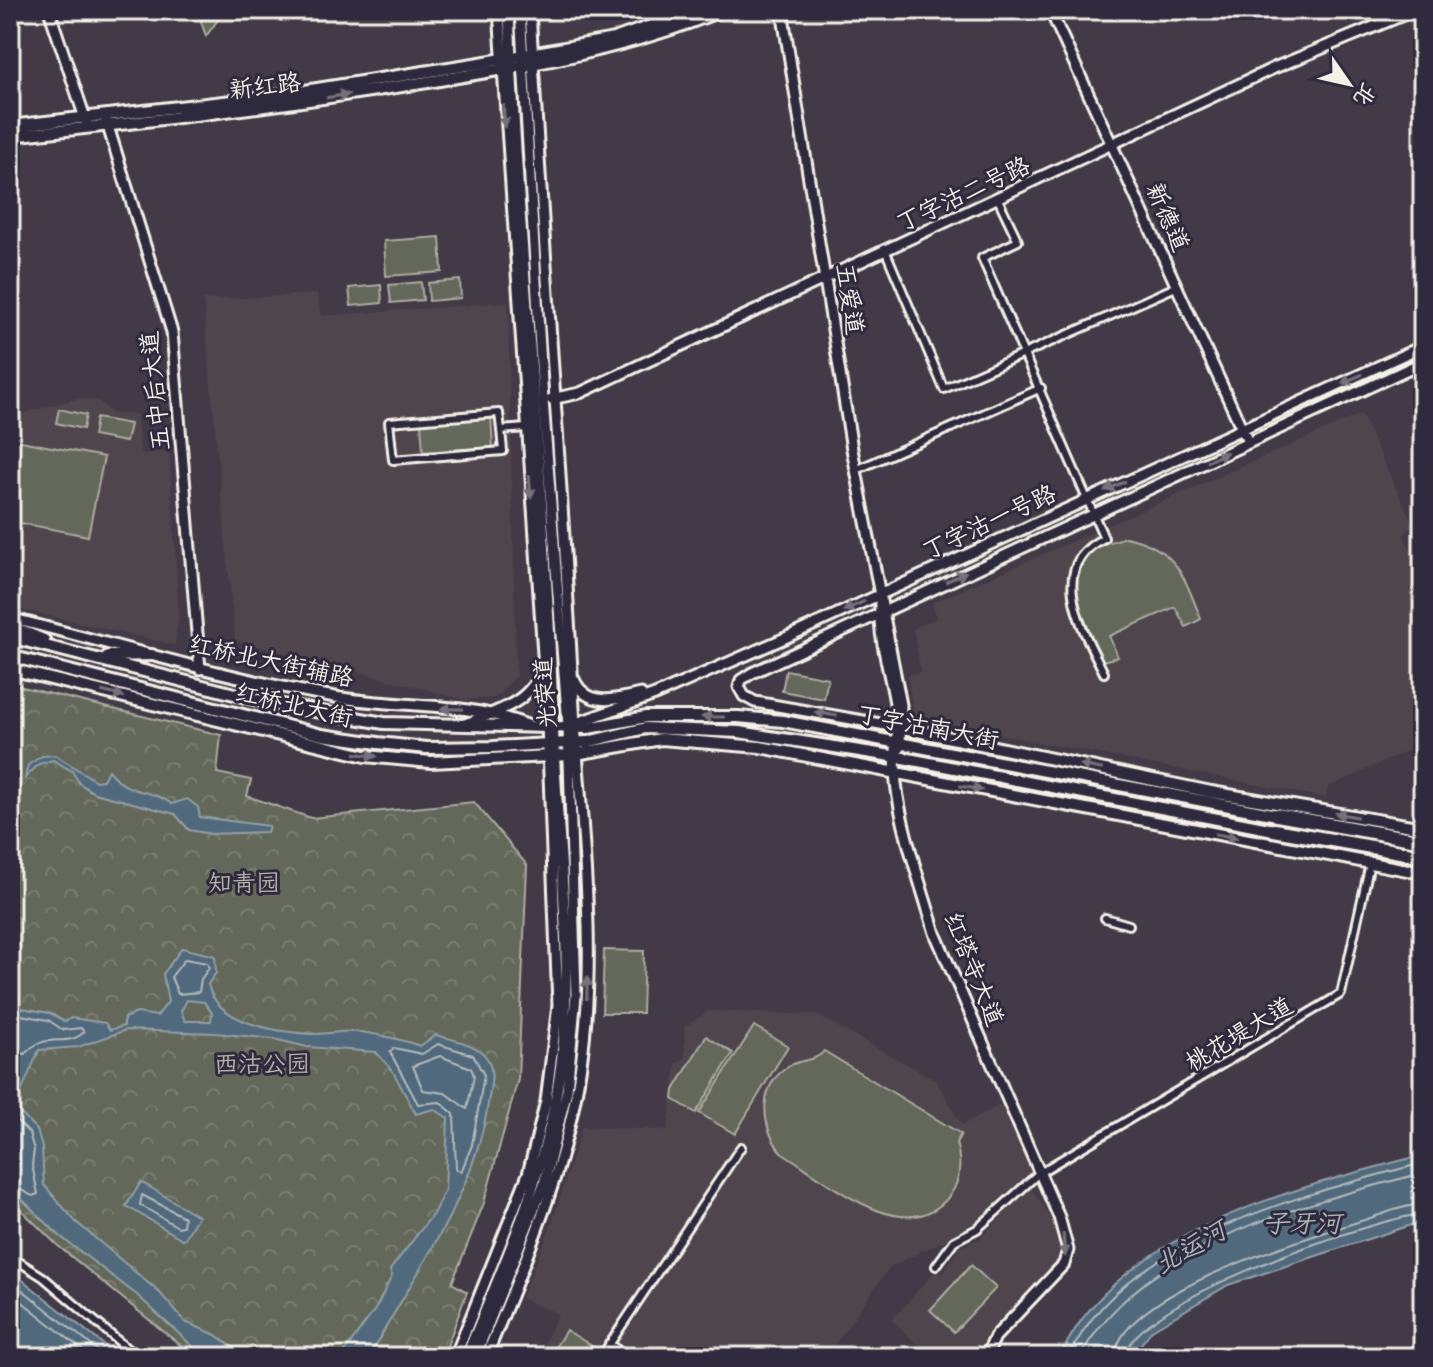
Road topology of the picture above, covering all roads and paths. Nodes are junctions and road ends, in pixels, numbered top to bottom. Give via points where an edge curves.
1 (49, 10) edge
2 (499, 10) edge
3 (509, 10) edge
4 (520, 10) edge
5 (530, 10) edge
6 (696, 10) edge
7 (722, 10) edge
8 (782, 10) edge
9 (1050, 10) edge
10 (1416, 10) edge
11 (1423, 23) edge
12 (528, 60) junction
13 (506, 64) junction
14 (106, 121) junction
15 (86, 123) junction
16 (10, 126) edge
17 (10, 136) edge
18 (1113, 144) junction
19 (998, 199) junction
20 (886, 252) junction
21 (827, 280) junction
22 (1178, 286) junction
23 (1423, 346) edge
24 (1026, 353) junction
25 (1423, 362) edge
26 (1041, 388) junction
27 (539, 400) junction
28 (526, 428) junction
29 (1242, 428) junction
30 (501, 430) junction
31 (1248, 442) junction
32 (856, 470) junction
33 (1089, 497) junction
34 (1095, 514) junction
35 (881, 594) junction
36 (882, 613) junction
37 (10, 618) edge
38 (10, 626) edge
39 (10, 637) edge
40 (64, 648) junction
41 (152, 655) junction
42 (10, 656) edge
43 (94, 656) junction
44 (542, 658) junction
45 (10, 662) edge
46 (44, 666) junction
47 (10, 669) edge
48 (200, 669) junction
49 (1104, 673) dead end
50 (573, 678) junction
51 (672, 687) junction
52 (494, 713) junction
53 (527, 725) junction
54 (460, 726) junction
55 (550, 726) junction
56 (573, 726) junction
57 (900, 727) junction
58 (898, 741) junction
59 (573, 749) junction
60 (551, 750) junction
61 (1009, 752) junction
62 (895, 757) junction
63 (894, 772) junction
64 (1049, 772) junction
65 (1277, 815) joint
66 (1423, 828) edge
67 (1274, 830) joint
68 (1423, 841) edge
69 (1423, 856) edge
70 (1370, 863) junction
71 (1423, 873) edge
72 (1105, 918) dead end
73 (1129, 925) dead end
74 (741, 1147) dead end
75 (1039, 1173) junction
76 (10, 1256) edge
77 (936, 1266) dead end
78 (609, 1344) junction
79 (466, 1355) edge
80 (137, 1357) edge
81 (486, 1357) edge
82 (601, 1357) edge
83 (630, 1357) edge
84 (986, 1357) edge

1 - 15 main road
2 - 13 main road
3 - 13 main road
4 - 12 main road, 光荣道
5 - 12 main road
6 - 12 main road via 614,39
7 - 12 main road via 638,42
8 - 21 main road, 五爱道
9 - 18 main road, 新德道
10 - 11 highway
10 - 18 main road, 丁字沽二号路 via 1274,68
12 - 13 main road, 新红路
12 - 27 main road, 光荣道
13 - 14 main road, 新红路
13 -> 27 main road
14 - 15 main road, 新红路
14 - 48 main road, 五中后大道 via 172,332
15 - 16 main road, 新红路
15 - 17 main road, 新红路
18 - 19 main road, 丁字沽二号路
18 - 22 main road, 新德道
19 - 20 main road, 丁字沽二号路
19 - 24 street via 1018,241 982,258
20 - 21 main road, 丁字沽二号路
20 - 24 street via 944,389
21 - 27 main road, 丁字沽二号路 via 580,393
21 - 32 main road, 五爱道
22 - 24 street
22 - 29 main road, 新德道
23 -> 29 main road, 丁字沽一号路
24 - 26 street
25 - 31 main road, 丁字沽一号路
26 - 32 street
26 - 33 street
27 - 28 main road
27 - 50 main road
27 - 55 main road, 光荣道 via 552,636
27 - 56 main road, 光荣道
28 - 30 street
28 -> 44 main road
29 - 31 main road, 新德道
29 -> 33 main road, 丁字沽一号路
30 - 30 street via 499,413 389,422 393,460 503,451
34 -> 31 main road, 丁字沽一号路
32 - 35 main road, 五爱道
33 - 34 street
33 - 35 main road, 丁字沽一号路
36 -> 34 main road, 丁字沽一号路
34 - 49 street via 1104,538 1081,559 1071,586 1072,603
35 - 36 main road, 五爱道
35 -> 51 main road, 丁字沽一号路
36 - 57 main road, 五爱道
57 -> 36 main road, 丁字沽一号路 via 755,702 739,687 752,673
37 - 41 main road, 红桥北大街辅路
38 - 40 main road
39 - 40 main road, 红桥北大街
40 - 43 main road, 红桥北大街
41 - 43 main road
41 - 48 main road, 红桥北大街辅路
42 - 46 main road, 红桥北大街
43 - 54 main road, 红桥北大街 via 286,706 384,723
44 - 52 main road via 530,690
44 - 55 main road
45 - 46 main road
46 - 60 main road, 红桥北大街 via 336,737 427,748
47 -> 60 main road via 365,756 431,762
52 -> 48 main road, 红桥北大街辅路 via 338,698
50 - 51 main road via 583,693 604,700
50 - 56 main road
51 - 56 main road, 丁字沽一号路
52 - 53 main road, 红桥北大街辅路
52 - 54 main road
53 - 54 main road, 红桥北大街
53 - 55 main road, 红桥北大街
55 - 56 main road, 红桥北大街
55 - 60 main road
58 -> 56 main road, 丁字沽南大街 via 738,717 646,717
56 - 59 main road
57 - 58 main road, 五爱道
57 - 61 main road
58 - 62 main road, 红塔寺大道
58 - 64 main road, 丁字沽南大街
59 - 60 main road, 红桥北大街
59 - 62 main road, 丁字沽南大街 via 633,730 690,728
59 - 63 main road via 689,740 760,747
59 - 79 main road, 光荣道 via 577,958 567,1090 544,1184
81 -> 59 main road via 546,1207 581,1065 587,966
60 - 79 main road via 558,1005 552,1064 523,1188
61 - 64 main road
66 -> 61 main road
62 - 63 main road, 红塔寺大道
62 - 67 main road, 丁字沽南大街
63 -> 70 main road
63 - 75 main road, 红塔寺大道 via 935,933
64 - 65 main road, 丁字沽南大街
65 - 68 highway
67 - 69 highway
70 - 71 main road
70 - 75 street, 桃花堤大道 via 1341,994
72 - 73 street
74 - 78 street
75 - 77 street, 桃花堤大道 via 977,1229 954,1241
75 -> 84 main road, 红塔寺大道 via 1059,1217 1068,1250 1064,1264 995,1337
76 - 80 street via 43,1277
78 - 82 street
78 - 83 street

